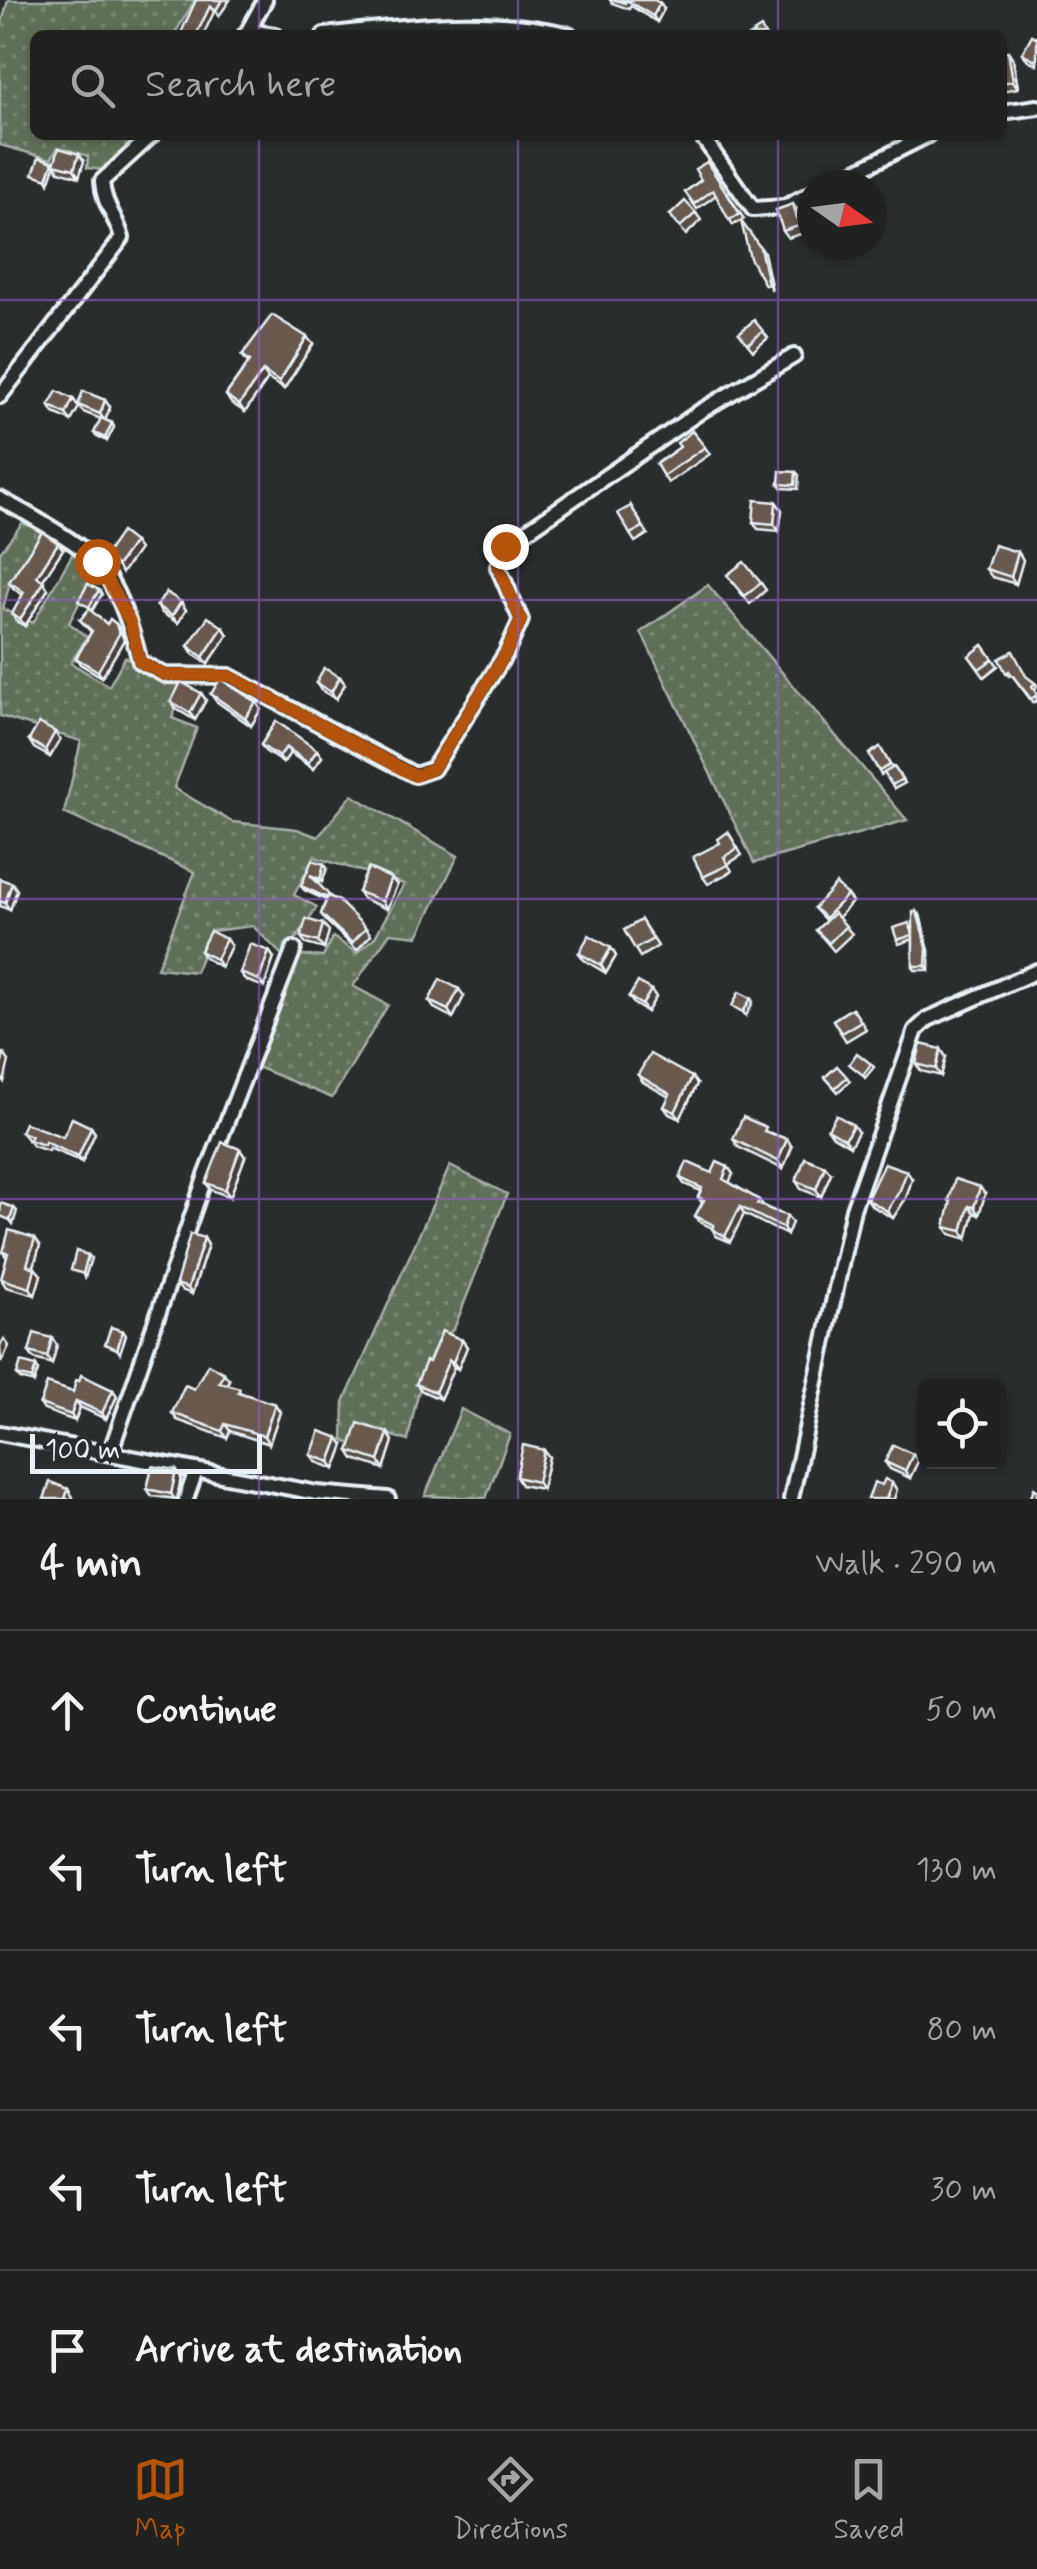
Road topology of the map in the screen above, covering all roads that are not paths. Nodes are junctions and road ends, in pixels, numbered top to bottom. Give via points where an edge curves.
1 (265, 0) edge
2 (248, 30) edge
3 (370, 30) edge
4 (548, 30) edge
5 (1037, 107) edge
6 (1007, 111) edge
7 (147, 140) edge
8 (705, 140) edge
9 (918, 140) edge
10 (859, 170) edge
11 (797, 201) edge
12 (794, 356) dead end
13 (0, 396) edge
14 (0, 499) edge
15 (294, 949) dead end
16 (1037, 971) edge
17 (0, 1433) edge
18 (110, 1453) junction
19 (196, 1472) junction
20 (186, 1499) edge
21 (388, 1499) edge
22 (791, 1499) edge

1 - 2 street
3 - 4 street via 425,24
5 - 6 street
7 - 13 street via 102,181 103,202 122,238
8 - 11 street via 754,208
9 - 10 street
12 - 14 street via 505,546 498,567 521,620 433,769 415,776 230,676 165,675 140,662 130,622 97,561
15 - 18 street via 205,1178
16 - 22 street via 916,1030 853,1209
17 - 18 street
18 - 19 street
19 - 20 street
19 - 21 street

